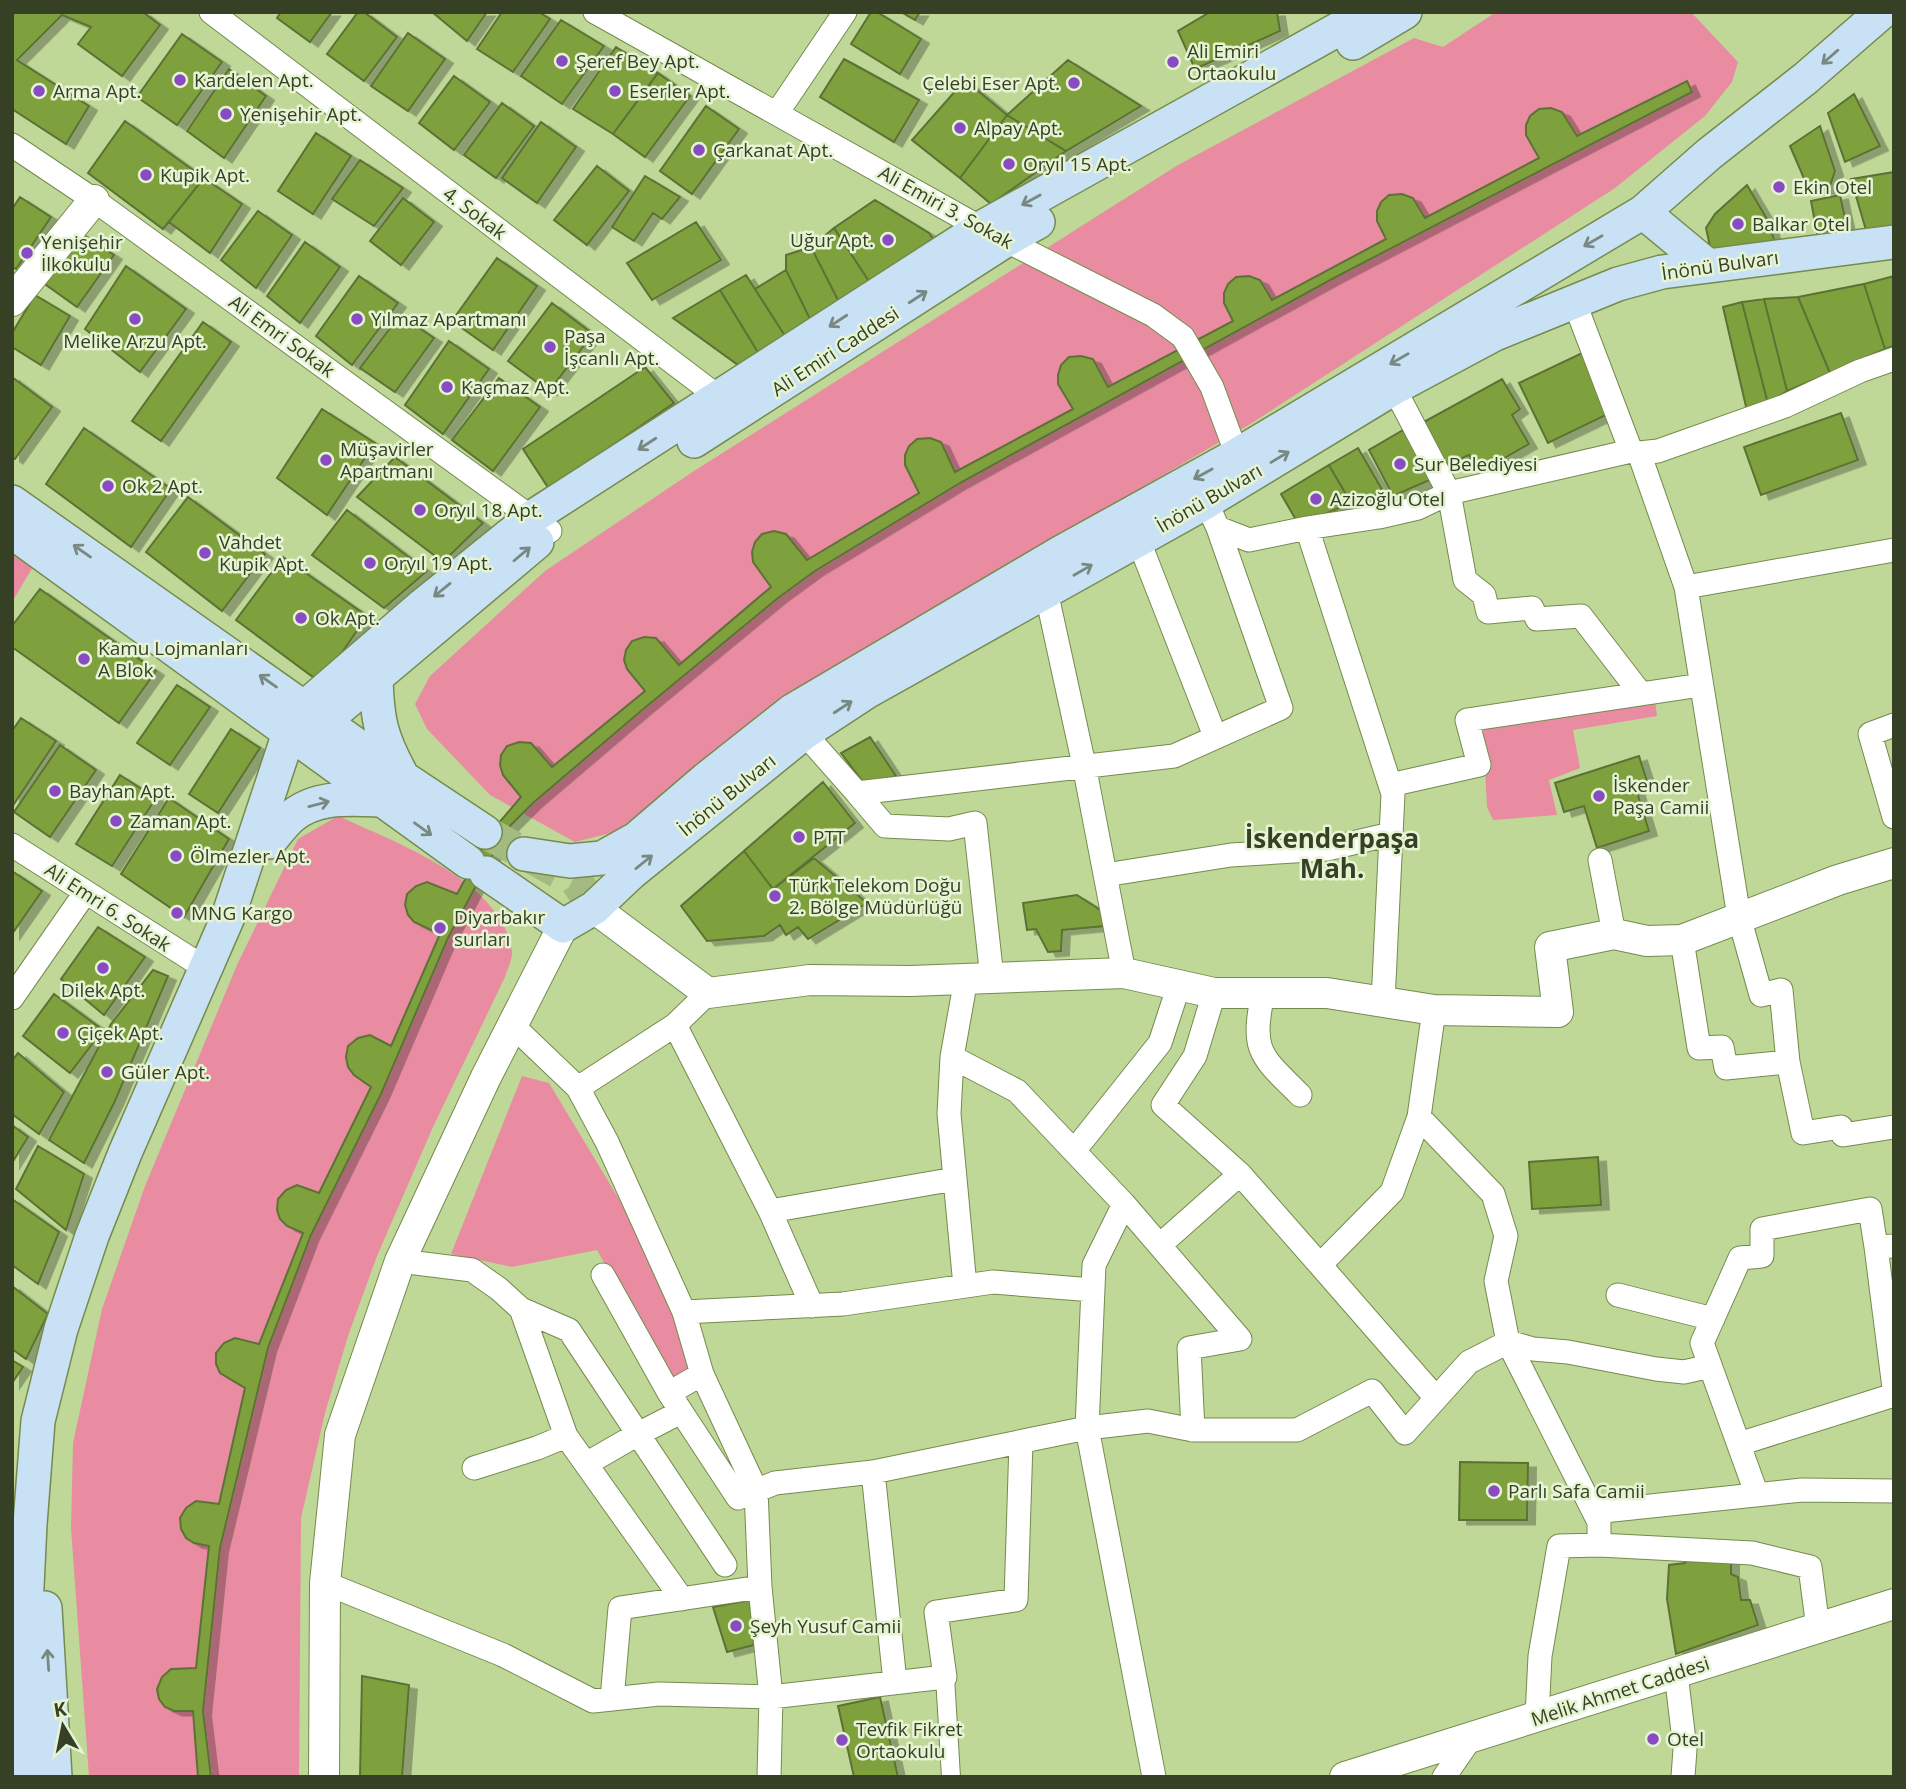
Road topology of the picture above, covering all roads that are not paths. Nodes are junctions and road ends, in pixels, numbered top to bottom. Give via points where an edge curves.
1 (211, 12) edge
2 (595, 12) edge
3 (845, 12) edge
4 (1883, 12) edge
5 (1391, 13) edge
6 (1894, 29) edge
7 (777, 113) junction
8 (12, 145) edge
9 (94, 200) junction
10 (1643, 212) junction
11 (994, 234) junction
12 (1890, 249) edge
13 (1708, 266) junction
14 (12, 301) edge
15 (1574, 302) junction
16 (1894, 359) edge
17 (1394, 388) junction
18 (729, 405) junction
19 (1635, 452) junction
20 (1237, 455) junction
21 (1449, 493) junction
22 (12, 502) edge
23 (1212, 515) junction
24 (541, 524) junction
25 (1307, 528) junction
26 (12, 532) edge
27 (1138, 539) junction
28 (1894, 550) edge
29 (1686, 587) junction
30 (1046, 591) junction
31 (376, 678) junction
32 (1701, 685) junction
33 (1641, 694) junction
34 (1894, 725) edge
35 (306, 727) junction
36 (804, 733) junction
37 (1215, 736) junction
38 (1084, 765) junction
39 (1390, 785) junction
40 (393, 788) junction
41 (857, 793) junction
42 (1894, 817) edge
43 (485, 832) tunnel mouth
44 (1391, 834) junction
45 (269, 842) junction
46 (12, 845) edge
47 (524, 854) dead end
48 (1601, 860) dead end
49 (1894, 863) edge
50 (1105, 875) junction
51 (85, 893) junction
52 (594, 908) junction
53 (228, 917) junction
54 (1738, 917) junction
55 (563, 926) junction
56 (1614, 934) junction
57 (1682, 940) junction
58 (205, 968) junction
59 (1124, 973) junction
60 (979, 978) junction
61 (1180, 985) junction
62 (708, 993) junction
63 (1214, 993) junction
64 (1263, 993) junction
65 (12, 998) edge
66 (1383, 1002) junction
67 (1434, 1010) junction
68 (511, 1024) junction
69 (675, 1025) junction
70 (951, 1057) junction
71 (1788, 1062) junction
72 (578, 1088) junction
73 (1300, 1095) dead end
74 (1419, 1117) junction
75 (1894, 1127) edge
76 (1074, 1151) junction
77 (1240, 1174) junction
78 (955, 1179) junction
79 (1125, 1204) junction
80 (770, 1211) junction
81 (1160, 1245) junction
82 (1885, 1247) edge
83 (400, 1261) junction
84 (1320, 1265) junction
85 (603, 1275) dead end
86 (965, 1286) junction
87 (1093, 1290) junction
88 (1618, 1295) dead end
89 (812, 1306) junction
90 (520, 1309) junction
91 (684, 1312) junction
92 (1713, 1319) junction
93 (1890, 1328) edge
94 (1508, 1342) junction
95 (1710, 1366) junction
96 (702, 1374) junction
97 (1894, 1388) edge
98 (1894, 1395) edge
99 (1436, 1398) junction
100 (675, 1403) junction
101 (1087, 1428) junction
102 (1193, 1430) junction
103 (638, 1434) junction
104 (566, 1436) junction
105 (1021, 1441) junction
106 (1739, 1444) junction
107 (586, 1464) junction
108 (474, 1468) dead end
109 (873, 1472) junction
110 (756, 1489) junction
111 (1894, 1490) edge
112 (1757, 1495) junction
113 (1594, 1512) junction
114 (21, 1522) edge
115 (1599, 1545) junction
116 (725, 1565) dead end
117 (325, 1583) junction
118 (760, 1587) junction
119 (682, 1599) junction
120 (1894, 1604) edge
121 (1818, 1628) junction
122 (18, 1648) edge
123 (1676, 1673) junction
124 (945, 1677) junction
125 (895, 1682) junction
126 (771, 1697) junction
127 (611, 1699) junction
128 (1537, 1717) junction
129 (1471, 1738) junction
130 (22, 1755) edge
131 (55, 1777) edge
132 (324, 1777) edge
133 (769, 1777) edge
134 (951, 1777) edge
135 (1154, 1777) edge
136 (1345, 1777) edge
137 (1444, 1777) edge
138 (1683, 1777) edge

1 - 18 street, 4. Sokak
2 - 7 street, Ali Emiri 3. Sokak
3 - 7 street
4 - 6 street
4 -> 10 main road
5 - 11 main road, Ali Emiri Caddesi
7 - 11 street, Ali Emiri 3. Sokak
8 - 9 street, Ali Emri Sokak
9 - 14 street
9 - 24 street, Ali Emri Sokak
10 - 13 main road
10 -> 20 main road
11 - 18 main road, Ali Emiri Caddesi
11 - 20 street, Ali Emiri 3. Sokak via 1153,315 1182,337 1212,387
12 - 13 main road, İnönü Bulvarı
13 - 15 main road, İnönü Bulvarı via 1662,272
15 - 17 main road, İnönü Bulvarı via 1495,334
15 - 19 street
16 - 19 street via 1785,406 1658,451
17 - 21 street
23 -> 17 main road, İnönü Bulvarı
18 - 24 main road, Ali Emiri Caddesi
19 - 21 street
19 - 29 street
20 -> 47 main road via 792,711 636,839 613,852 602,858 570,861
21 - 25 street via 1418,508
21 - 33 street via 1465,580 1484,595 1488,612 1532,608 1537,619 1581,616
35 -> 22 main road
23 - 25 street via 1249,540
23 - 27 main road, İnönü Bulvarı
23 - 37 street via 1280,708
31 -> 24 main road, Ali Emiri Caddesi
24 -> 35 main road via 423,605
25 - 39 street
26 - 35 main road
30 -> 27 main road, İnönü Bulvarı
27 - 37 street
28 - 29 street
29 - 32 street
36 -> 30 main road, İnönü Bulvarı via 868,691
30 - 38 street
31 - 35 main road, Ali Emiri Caddesi
31 - 40 main road via 377,715
32 - 33 street
32 - 54 street
33 - 39 street via 1466,720 1479,765
34 - 42 street via 1870,734
35 - 40 main road
35 - 45 main road
35 - 53 main road
36 - 41 street
52 -> 36 main road, İnönü Bulvarı
37 - 38 street via 1174,755
38 - 41 street
38 - 50 street
39 - 44 street
40 - 43 main road
45 -> 40 main road via 292,817 313,804
40 -> 55 main road via 477,867
41 - 60 street via 885,826 949,829 975,823
44 - 50 street via 1327,849 1231,855
44 - 66 street
45 - 53 main road via 247,896
46 - 51 street, Ali Emri 6. Sokak
48 - 56 street
49 - 54 street
50 - 59 street
51 - 58 street, Ali Emri 6. Sokak
51 - 65 street
52 - 55 main road, İnönü Bulvarı
52 - 62 street
53 - 58 main road
54 - 57 street
54 - 71 street via 1761,995 1781,990
55 - 68 street
56 - 57 street via 1647,941
56 - 67 street via 1550,947 1558,1012
57 - 71 street via 1699,1048 1722,1047 1726,1068
58 - 114 main road via 115,1177 61,1329 38,1421
59 - 60 street
59 - 61 street
60 - 62 street via 810,980
60 - 70 street
61 - 63 street
61 - 76 street via 1160,1043
62 - 69 street
63 - 64 street
63 - 77 street via 1195,1056 1163,1105
64 - 66 street via 1327,993
64 - 73 street via 1257,1041 1276,1071
66 - 67 street
67 - 74 street
68 - 72 street
68 - 83 street
69 - 72 street
69 - 80 street
70 - 76 street via 1017,1091
70 - 78 street via 949,1114
71 - 75 street via 1802,1133 1842,1127 1843,1135
72 - 91 street
74 - 84 street via 1392,1192
74 - 94 street via 1493,1194 1506,1236 1496,1281
76 - 79 street
77 - 81 street
77 - 84 street
78 - 80 street
78 - 86 street
79 - 81 street
79 - 87 street via 1094,1265
80 - 89 street
81 - 102 street via 1240,1339 1189,1348
82 - 92 street via 1870,1209 1762,1229 1762,1256 1740,1258
82 - 93 street
83 - 90 street via 472,1270
83 - 117 street via 340,1435
84 - 99 street
85 - 100 street
86 - 87 street via 993,1282
86 - 89 street
87 - 101 street
88 - 92 street
89 - 91 street
90 - 103 street via 569,1330
90 - 104 street
91 - 96 street
92 - 95 street via 1702,1343
93 - 97 street
94 - 95 street via 1656,1369 1684,1372
94 - 99 street via 1469,1362
94 - 113 street
95 - 106 street
96 - 100 street
96 - 110 street
98 - 106 street
99 - 102 street via 1405,1433 1372,1391 1297,1430
100 - 103 street
100 - 110 street via 738,1498
101 - 102 street via 1148,1421
101 - 105 street
101 - 135 street
103 - 107 street
103 - 116 street
104 - 107 street
104 - 108 street
105 - 109 street
105 - 124 street via 1016,1600 936,1612
106 - 112 street
107 - 119 street
109 - 110 street
109 - 125 street
110 - 118 street
111 - 112 street
112 - 113 street
113 - 115 street
114 - 122 main road
131 -> 114 main road via 43,1583
115 - 121 street via 1752,1553 1810,1567
115 - 128 street via 1559,1546 1540,1656
117 - 127 street via 503,1655 593,1701
117 - 132 street
118 - 119 street
118 - 126 street
119 - 127 street via 620,1608
120 - 121 street, Melik Ahmet Caddesi
121 - 123 street, Melik Ahmet Caddesi
122 - 130 main road
123 - 128 street, Melik Ahmet Caddesi
123 - 138 street via 1685,1749
124 - 125 street
124 - 134 street
125 - 126 street
126 - 127 street via 659,1694
126 - 133 street
128 - 129 street, Melik Ahmet Caddesi
129 - 136 street, Melik Ahmet Caddesi
129 - 137 street

